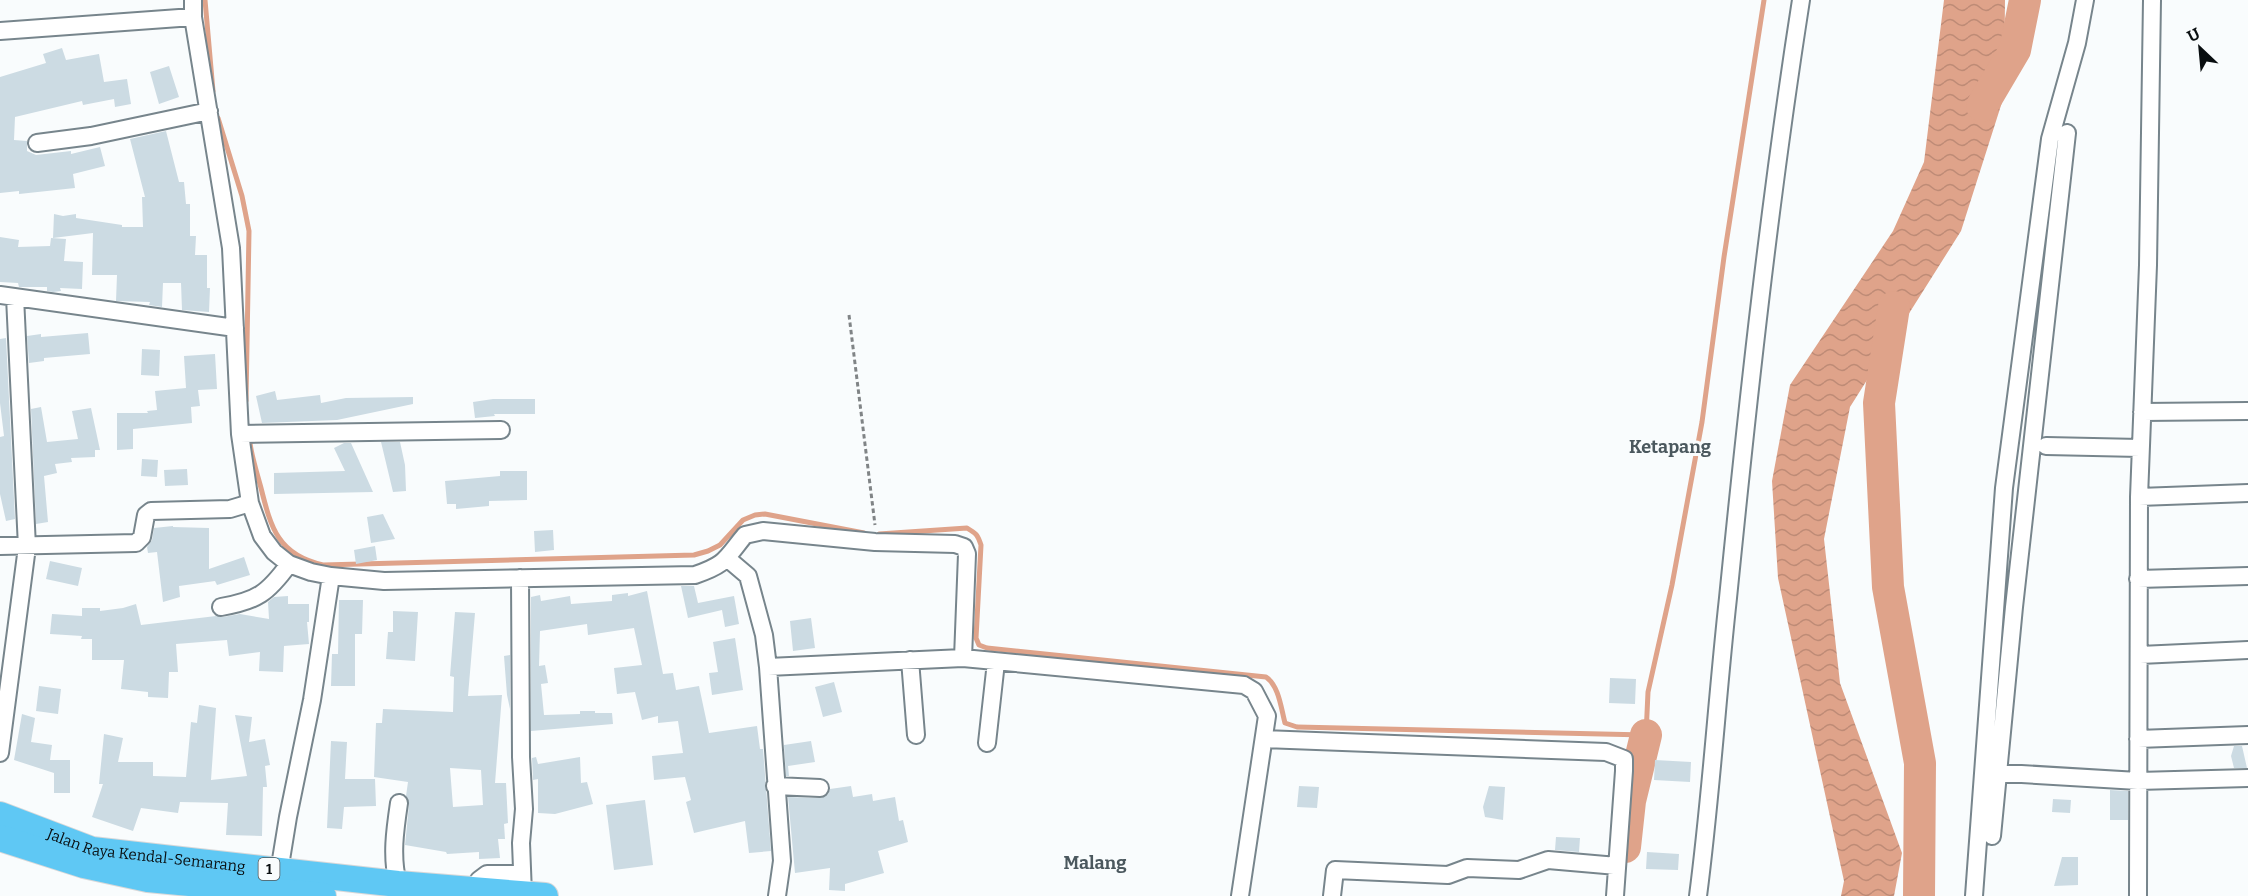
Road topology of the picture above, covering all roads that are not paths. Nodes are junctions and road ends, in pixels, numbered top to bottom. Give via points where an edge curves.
1 (1802, 0) edge
2 (2085, 0) edge
3 (2152, 0) edge
4 (193, 8) edge
5 (0, 31) edge
6 (209, 111) junction
7 (2067, 133) dead end
8 (37, 143) dead end
9 (8, 296) edge
10 (235, 328) junction
11 (2248, 411) edge
12 (2142, 412) junction
13 (501, 430) dead end
14 (246, 434) junction
15 (2046, 446) dead end
16 (2140, 448) junction
17 (2248, 493) edge
18 (2139, 497) junction
19 (250, 503) junction
20 (0, 546) edge
21 (27, 547) junction
22 (728, 559) junction
23 (289, 564) junction
24 (331, 576) junction
25 (2248, 576) edge
26 (520, 578) junction
27 (2138, 579) junction
28 (221, 607) dead end
29 (2248, 650) edge
30 (2140, 655) junction
31 (963, 658) junction
32 (910, 660) junction
33 (996, 662) junction
34 (768, 667) junction
35 (916, 735) dead end
36 (2248, 735) edge
37 (1264, 739) junction
38 (2138, 739) junction
39 (987, 743) dead end
40 (0, 753) edge
41 (1990, 772) junction
42 (2248, 778) edge
43 (2138, 781) junction
44 (775, 786) junction
45 (820, 788) dead end
46 (399, 803) dead end
47 (0, 815) edge
48 (1992, 836) dead end
49 (0, 838) edge
50 (1617, 866) junction
51 (278, 880) junction
52 (398, 884) junction
53 (530, 888) edge
54 (466, 892) edge
55 (323, 896) edge
56 (777, 896) edge
57 (1240, 896) edge
58 (1332, 896) edge
59 (1615, 896) edge
60 (1698, 896) edge
61 (1974, 896) edge
62 (2138, 896) edge

1 - 60 street via 1770,219
2 - 41 street via 2050,140 2004,488
3 - 12 street
4 - 5 street
4 - 6 street
6 - 8 street
6 - 10 street via 231,248
7 - 41 street via 2014,607
9 - 10 street
9 - 21 street
10 - 14 street
11 - 12 street
12 - 16 street
13 - 14 street
14 - 19 street
15 - 16 street
16 - 18 street
17 - 18 street
18 - 27 street
19 - 21 street via 230,509 152,511 146,514 142,537 136,543
19 - 23 street via 262,536
20 - 21 street
21 - 40 street
22 - 26 street via 695,576
22 - 31 street via 745,535 763,531 964,547
22 - 34 street via 748,576 764,634
23 - 24 street
23 - 28 street via 258,598
24 - 26 street via 384,581
24 - 51 street
25 - 27 street
26 - 53 street via 524,808 521,843
27 - 30 street
29 - 30 street
30 - 38 street
31 - 32 street
31 - 33 street
32 - 34 street
32 - 35 street
33 - 37 street via 1244,685 1254,691 1267,716
33 - 39 street
34 - 44 street
36 - 38 street
37 - 50 street via 1606,752 1618,756 1624,759 1624,771
37 - 57 street
38 - 43 street
41 - 43 street
41 - 48 street
41 - 61 street
42 - 43 street
43 - 62 street
44 - 45 street
44 - 56 street via 782,861
46 - 52 street via 394,834
47 - 51 highway, Jalan Raya Kendal-Semarang / 1 via 92,850 229,866
49 - 51 highway, Jalan Raya Kendal-Semarang / 1 via 84,865 148,879
50 - 58 street via 1548,860 1519,870 1467,868 1448,875 1335,870
50 - 59 street
51 - 52 highway, Jalan Raya Kendal-Semarang / 1
51 - 55 highway, Jalan Raya Kendal-Semarang / 1
52 - 54 highway, Jalan Raya Kendal-Semarang / 1
53 - 54 highway, Jalan Raya Kendal-Semarang / 1

